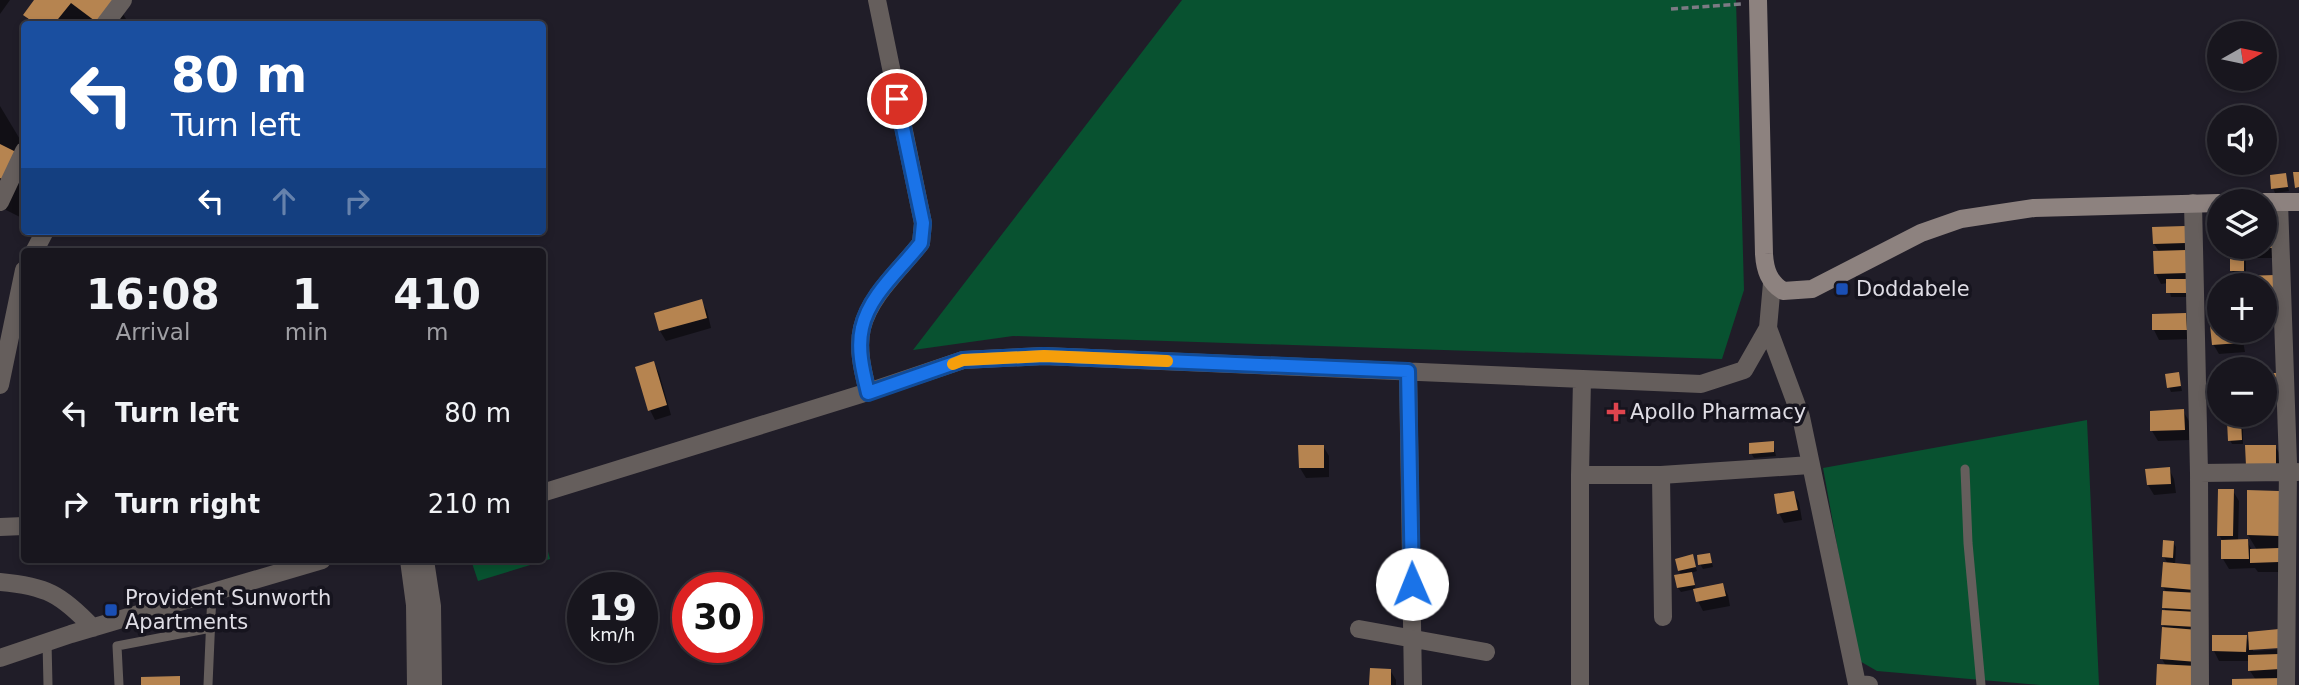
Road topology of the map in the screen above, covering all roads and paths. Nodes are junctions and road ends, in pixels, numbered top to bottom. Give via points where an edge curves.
1 (123, 0) edge
2 (877, 0) edge
3 (1758, 1) edge
4 (1671, 9) dead end
5 (107, 21) edge
6 (21, 157) edge
7 (0, 202) edge
8 (2277, 202) edge
9 (2299, 202) edge
10 (2193, 203) junction
11 (2207, 203) edge
12 (2276, 259) edge
13 (1772, 283) junction
14 (21, 284) edge
15 (1768, 328) junction
16 (1408, 371) junction
17 (1582, 379) junction
18 (0, 385) edge
19 (868, 393) junction
20 (1811, 466) junction
21 (1965, 469) dead end
22 (2293, 472) edge
23 (2199, 473) junction
24 (1580, 475) junction
25 (1661, 475) junction
26 (546, 492) edge
27 (21, 526) edge
28 (0, 527) edge
29 (310, 563) edge
30 (409, 563) edge
31 (425, 563) edge
32 (0, 582) edge
33 (212, 593) junction
34 (1662, 617) dead end
35 (93, 628) junction
36 (211, 628) junction
37 (1359, 629) dead end
38 (1412, 638) junction
39 (47, 642) junction
40 (1486, 652) dead end
41 (0, 658) edge
42 (48, 685) edge
43 (119, 685) edge
44 (208, 685) edge
45 (416, 685) edge
46 (433, 685) edge
47 (1413, 685) edge
48 (1580, 685) edge
49 (1869, 685) edge
50 (1981, 685) edge
51 (2200, 685) edge
52 (2286, 685) edge

1 - 5 street
2 - 19 street via 923,233 921,243 874,299 862,328 861,363
3 - 4 path
3 - 13 street via 1764,254
6 - 7 street
8 - 9 street
10 - 11 street
10 - 13 street via 1987,214 1930,229 1812,289 1783,291
10 - 23 street
12 - 22 street
13 - 15 street
14 - 18 street
15 - 17 street via 1744,370 1701,384
15 - 20 street via 1801,417
16 - 17 street
16 - 19 street via 1044,356 963,360
16 - 38 street
17 - 24 street
19 - 26 street
20 - 25 street
20 - 49 street via 1857,684
21 - 50 lane
22 - 23 street
22 - 52 street
23 - 51 street
24 - 25 street
24 - 48 street
25 - 34 street
27 - 28 street
29 - 33 street
30 - 45 street
31 - 46 street via 432,606
32 - 35 street via 52,592
33 - 35 street
33 - 36 lane
35 - 39 street
36 - 43 lane via 117,646
36 - 44 lane
37 - 38 street
38 - 40 street
38 - 47 street
39 - 41 street
39 - 42 lane

